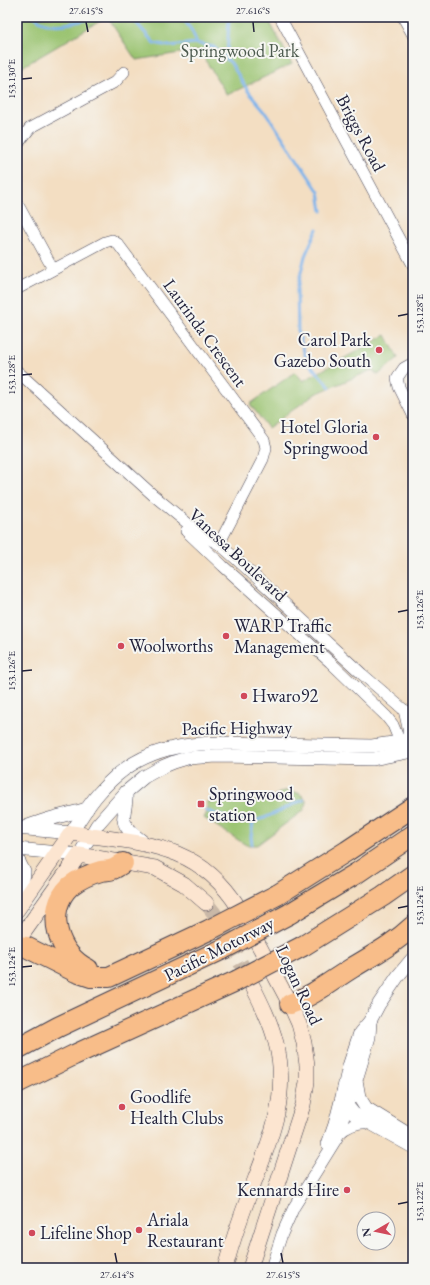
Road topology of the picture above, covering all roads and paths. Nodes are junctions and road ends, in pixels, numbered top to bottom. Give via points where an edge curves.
1 (280, 17) edge
2 (403, 17) edge
3 (413, 35) edge
4 (124, 72) dead end
5 (17, 145) edge
6 (17, 203) edge
7 (413, 265) edge
8 (53, 269) junction
9 (17, 289) edge
10 (413, 363) edge
11 (17, 371) edge
12 (413, 415) edge
13 (153, 495) junction
14 (219, 544) junction
15 (318, 633) junction
16 (308, 642) junction
17 (408, 713) edge
18 (407, 739) edge
19 (411, 751) edge
20 (126, 792) junction
21 (413, 807) edge
22 (87, 809) junction
23 (20, 829) edge
24 (71, 833) junction
25 (413, 835) edge
26 (90, 836) junction
27 (146, 844) junction
28 (17, 849) edge
29 (58, 853) junction
30 (78, 855) junction
31 (17, 858) edge
32 (123, 863) junction
33 (413, 875) edge
34 (45, 902) junction
35 (206, 903) tunnel mouth
36 (19, 908) edge
37 (413, 926) edge
38 (17, 942) edge
39 (17, 946) edge
40 (413, 958) edge
41 (61, 963) junction
42 (133, 966) junction
43 (242, 978) junction
44 (290, 1004) junction
45 (264, 1011) junction
46 (17, 1049) edge
47 (349, 1080) junction
48 (17, 1083) edge
49 (345, 1106) junction
50 (366, 1108) junction
51 (372, 1124) junction
52 (413, 1137) edge
53 (334, 1139) junction
54 (413, 1147) edge
55 (257, 1244) junction
56 (224, 1268) edge
57 (250, 1268) edge
58 (255, 1268) edge
59 (271, 1268) edge

1 - 7 street, Briggs Road
2 - 3 street
4 - 5 street via 115,82 30,128
6 - 8 street
8 - 9 street, Laurinda Crescent
8 - 14 street, Laurinda Crescent via 105,242 112,240 118,244 264,440 266,448 263,459
10 - 12 street via 404,368 397,378
11 - 13 street, Vanessa Boulevard
13 - 14 street, Vanessa Boulevard via 203,536
13 - 16 street, Vanessa Boulevard via 180,525
14 - 15 street, Vanessa Boulevard
15 - 16 street
15 - 17 street, Vanessa Boulevard
16 - 18 street, Vanessa Boulevard
17 - 18 street, Vanessa Boulevard
18 - 19 street, Vanessa Boulevard
18 - 22 street, Pacific Highway via 372,746 218,742 174,746 133,764 118,774 98,793
19 - 20 street, Pacific Highway via 373,759 217,756 187,758 144,777
20 - 26 street, Pacific Highway
20 - 27 street via 127,802 123,819 130,832
21 - 42 highway, bridge via 277,895
22 - 23 street
22 - 24 street, Pacific Highway
23 - 24 street
24 - 26 main road, Logan Road
24 - 29 main road
25 - 46 highway, Pacific Motorway, bridge via 289,914 223,949
26 - 27 main road, Logan Road
26 - 30 street, Pacific Highway
27 - 44 main road, Logan Road via 190,859 223,885 239,908
28 - 29 street
29 - 30 street
29 - 36 main road
30 - 32 main road
30 - 34 main road
31 - 36 street via 24,872
32 - 35 main road via 155,868 184,884
32 - 42 highway via 112,869 91,874 71,886 59,903 56,925 58,936 84,967 105,970
33 - 43 highway, Pacific Motorway, bridge via 303,946
34 - 38 main road
34 - 41 highway via 48,935
37 - 44 highway via 385,949 312,994
39 - 41 highway via 26,947
40 - 47 street via 398,976 360,1034
41 - 42 highway via 91,977 109,977
43 - 45 main road
43 - 48 highway, Pacific Motorway
44 - 45 main road
44 - 55 main road, Logan Road via 300,1029 306,1056 306,1089
45 - 56 main road via 276,1043 279,1060 280,1092 277,1112 271,1139
47 - 49 street via 343,1092
47 - 50 street
49 - 50 street via 357,1103
49 - 51 street
49 - 53 street
50 - 52 street
51 - 53 street via 355,1124
51 - 54 street
53 - 59 street via 325,1159 290,1216
55 - 57 main road, Logan Road
55 - 58 main road

